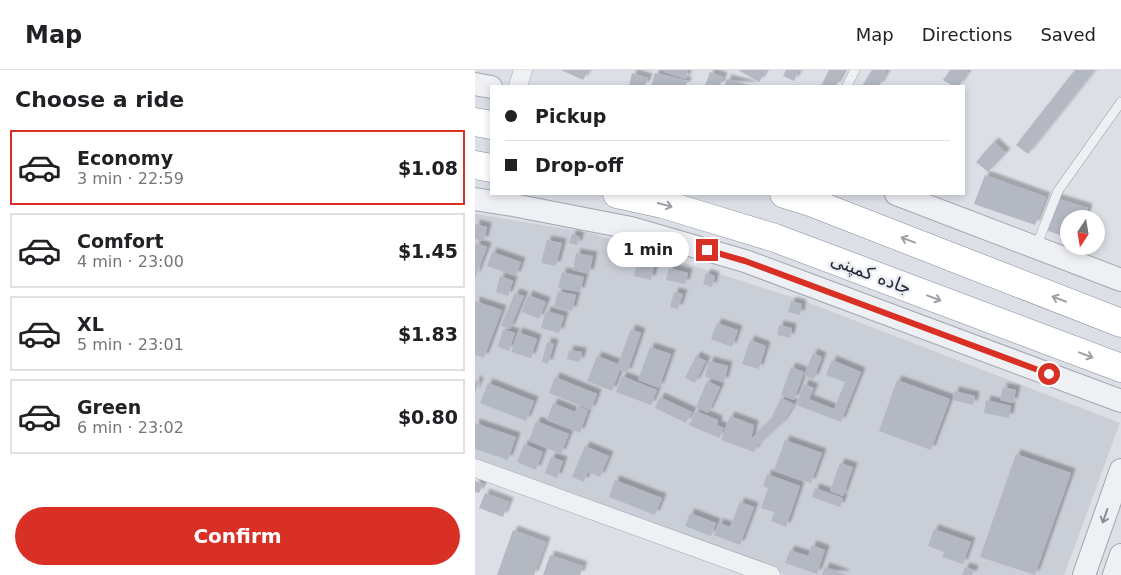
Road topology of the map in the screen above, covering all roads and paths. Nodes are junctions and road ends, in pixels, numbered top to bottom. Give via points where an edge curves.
1 (523, 70) edge
2 (855, 70) edge
3 (475, 84) edge
4 (517, 85) edge
5 (848, 85) edge
6 (490, 87) edge
7 (1121, 102) edge
8 (475, 122) edge
9 (490, 125) edge
10 (475, 165) edge
11 (490, 168) edge
12 (622, 195) edge
13 (788, 195) edge
14 (899, 195) edge
15 (475, 199) edge
16 (1036, 247) junction
17 (1121, 280) edge
18 (1121, 323) edge
19 (1121, 368) edge
20 (1121, 401) edge
21 (475, 468) edge
22 (1121, 470) edge
23 (1121, 555) edge
24 (771, 575) edge
25 (1084, 575) edge
26 (1114, 575) edge

1 - 4 street
2 - 5 lane
3 - 6 street
7 - 16 lane via 1058,191
8 - 9 highway
10 - 11 highway
12 -> 19 highway, جاده کمپنی via 663,204 775,238
18 -> 13 highway via 813,202
14 - 16 street
15 - 20 street via 631,228 745,261
16 - 17 street
21 - 24 street
22 -> 25 street
23 - 26 street

